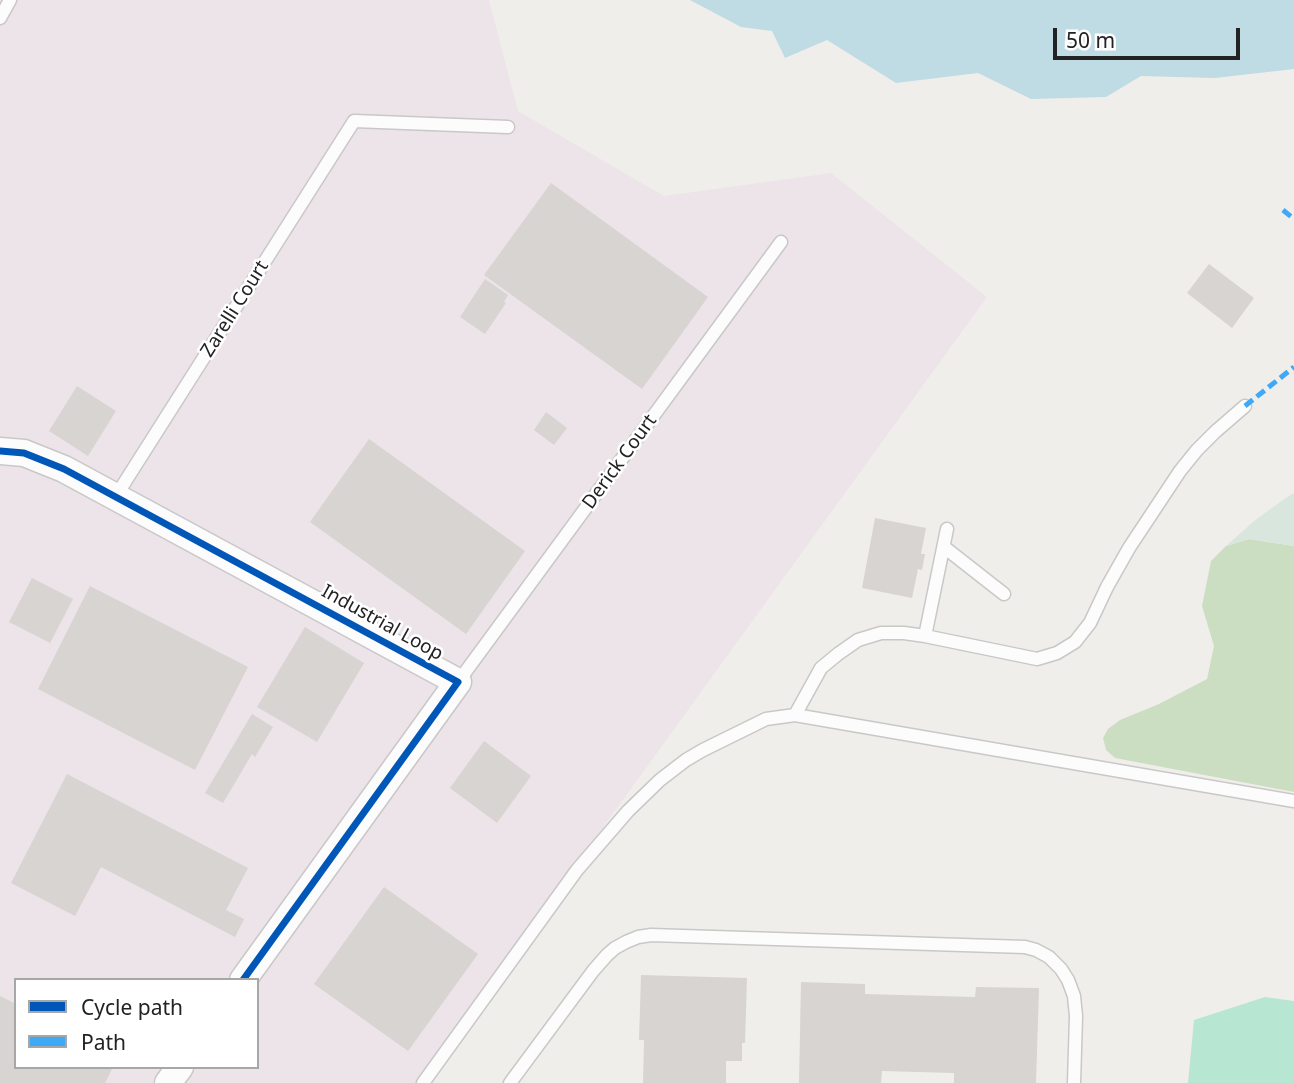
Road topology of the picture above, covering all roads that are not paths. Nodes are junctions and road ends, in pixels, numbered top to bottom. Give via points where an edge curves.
1 (10, 0) edge
2 (0, 18) edge
3 (508, 127) dead end
4 (781, 242) dead end
5 (1245, 407) dead end
6 (0, 451) edge
7 (116, 496) junction
8 (947, 529) dead end
9 (944, 547) junction
10 (1004, 594) dead end
11 (925, 636) junction
12 (458, 682) junction
13 (795, 715) junction
14 (1294, 801) edge
15 (244, 978) edge
16 (423, 1083) edge
17 (510, 1083) edge
18 (1074, 1083) edge

1 - 2 lane
3 - 7 lane, Zarelli Court via 354,121
4 - 12 lane, Derick Court
5 - 11 lane via 1180,471 1075,642 1037,659
6 - 7 street, Industrial Loop via 24,453
7 - 12 street, Industrial Loop
8 - 9 lane
9 - 10 lane
9 - 11 lane
11 - 13 lane via 881,633 858,640 821,668
12 - 15 street, Industrial Loop
13 - 14 lane
13 - 16 lane via 766,719 686,760 628,811 577,870
17 - 18 lane via 607,955 626,942 651,935 1036,950 1061,969 1074,996

